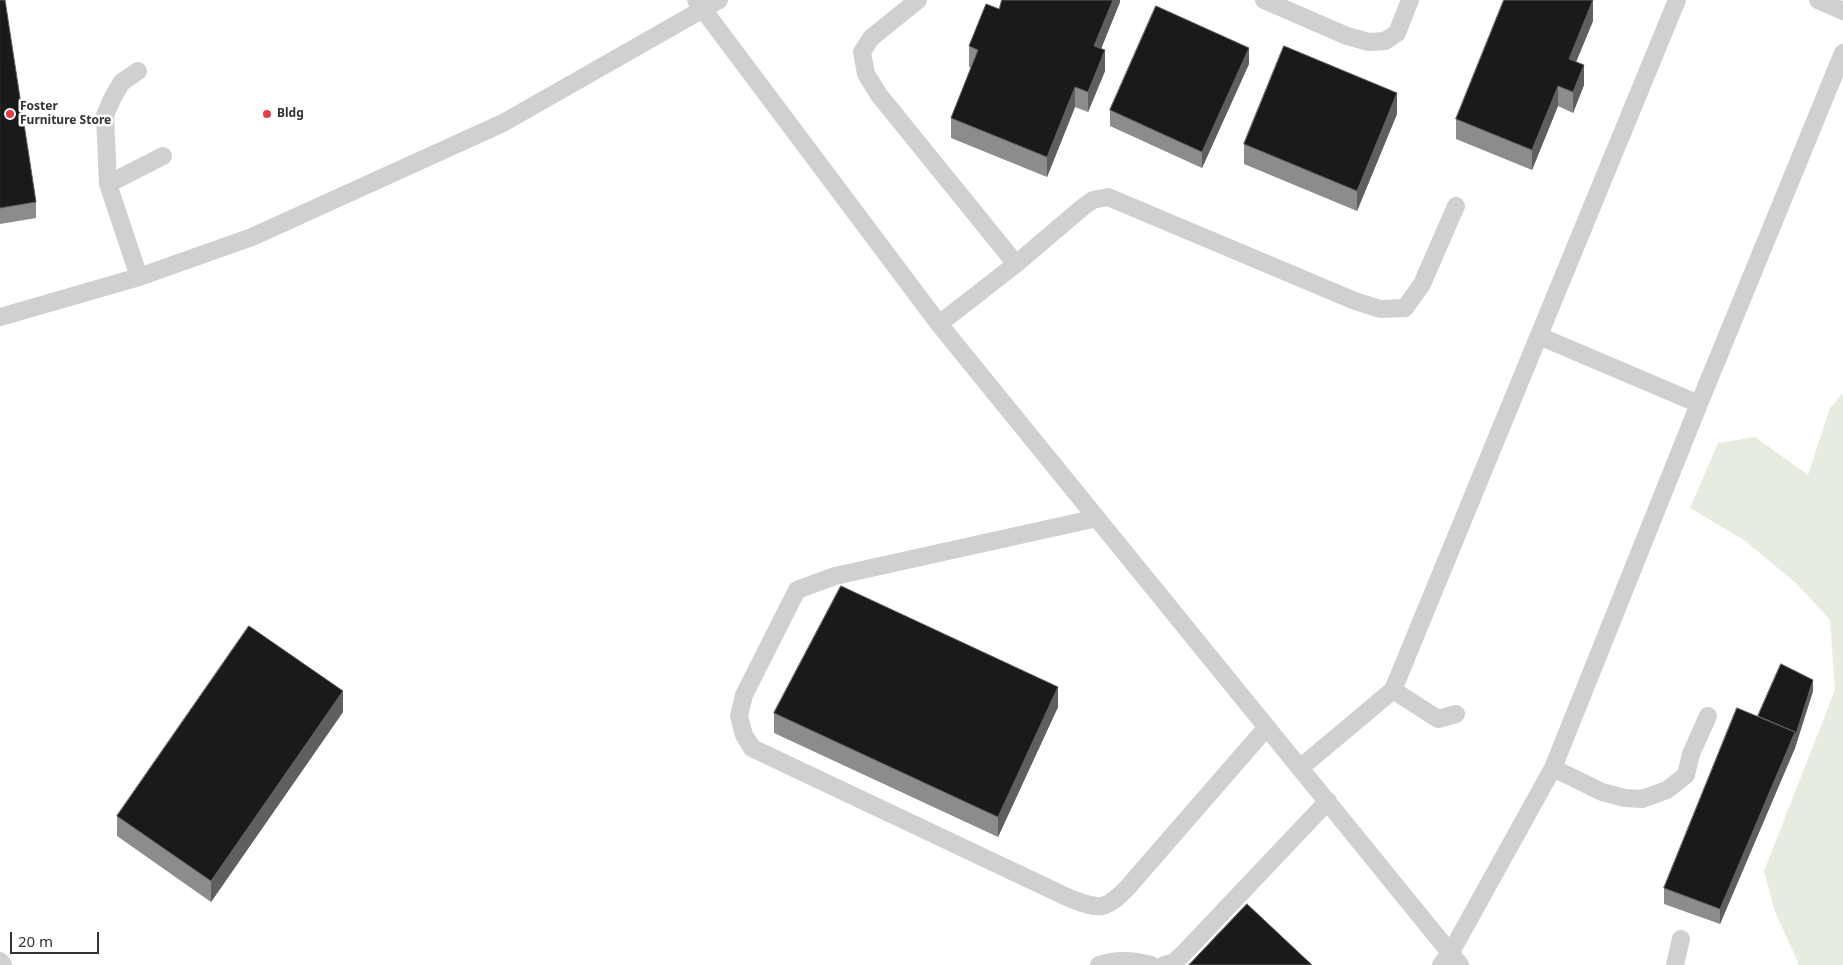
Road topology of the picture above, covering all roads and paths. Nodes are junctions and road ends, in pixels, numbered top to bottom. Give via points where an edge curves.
1 (719, 0) edge
2 (918, 0) edge
3 (1264, 0) edge
4 (1410, 0) edge
5 (1677, 0) edge
6 (1818, 0) edge
7 (699, 5) edge
8 (1843, 11) edge
9 (1843, 53) edge
10 (138, 71) dead end
11 (163, 156) dead end
12 (108, 184) junction
13 (1456, 206) dead end
14 (1016, 264) junction
15 (139, 277) junction
16 (0, 316) edge
17 (939, 324) junction
18 (1539, 336) junction
19 (1698, 404) junction
20 (1097, 518) junction
21 (1393, 690) junction
22 (1456, 714) dead end
23 (1708, 716) dead end
24 (1267, 727) junction
25 (1300, 768) junction
26 (1553, 768) junction
27 (1328, 802) junction
28 (1682, 939) dead end
29 (0, 961) edge
30 (1450, 961) edge
31 (3, 965) edge
32 (1099, 965) edge
33 (1150, 965) edge
34 (1164, 965) edge
35 (1675, 965) edge

1 - 7 lane
2 - 14 lane via 871,38 862,52 866,74 879,95
3 - 4 lane via 1347,36 1369,42 1385,41 1397,33
5 - 18 lane
6 - 8 lane
7 - 15 lane via 503,122 252,237
7 - 17 lane
9 - 19 lane
10 - 12 lane via 122,82 105,115
11 - 12 lane
12 - 15 lane
13 - 14 lane via 1422,284 1405,308 1380,309 1355,302 1108,197 1093,200 1083,207
14 - 17 lane
15 - 16 lane
17 - 20 lane
18 - 19 lane
18 - 21 lane
19 - 26 lane
20 - 24 lane
20 - 24 lane via 835,576 797,590 744,696 739,716 744,735 752,748 1070,898 1103,907 1114,902 1128,887
21 - 22 lane via 1438,719
21 - 25 lane
23 - 26 lane via 1691,754 1686,775 1667,790 1642,799 1602,792
24 - 25 lane
25 - 27 lane
26 - 30 lane
27 - 30 lane
27 - 34 lane via 1184,953 1173,963
28 - 35 lane
29 - 31 lane
32 - 33 lane via 1112,961 1137,961

